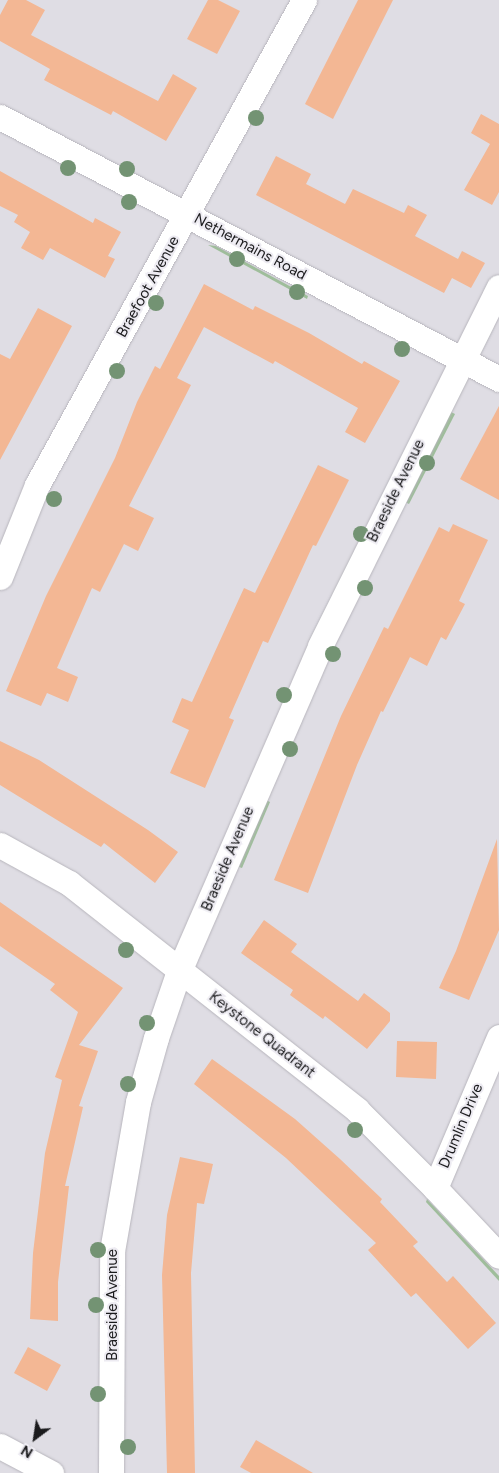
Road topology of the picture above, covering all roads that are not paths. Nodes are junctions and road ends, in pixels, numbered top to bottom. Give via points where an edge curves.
1 (304, 0) edge
2 (0, 117) edge
3 (188, 215) junction
4 (499, 287) edge
5 (461, 358) junction
6 (499, 379) edge
7 (0, 577) edge
8 (0, 845) edge
9 (179, 971) junction
10 (499, 1037) edge
11 (436, 1188) junction
12 (499, 1256) edge
13 (0, 1446) edge
14 (51, 1473) edge
15 (111, 1473) edge

1 - 3 street, Braefoot Avenue
2 - 3 street, Nethermains Road
3 - 5 street, Nethermains Road
3 - 7 street, Braefoot Avenue via 37,485
4 - 5 street, Braeside Avenue
5 - 6 street, Nethermains Road
5 - 9 street, Braeside Avenue via 320,646
8 - 9 street, Keystone Quadrant via 69,883
9 - 11 street, Keystone Quadrant via 356,1110
9 - 15 street, Braeside Avenue via 138,1102 112,1251
10 - 11 street, Drumlin Drive
11 - 12 street, Keystone Quadrant
13 - 14 street

